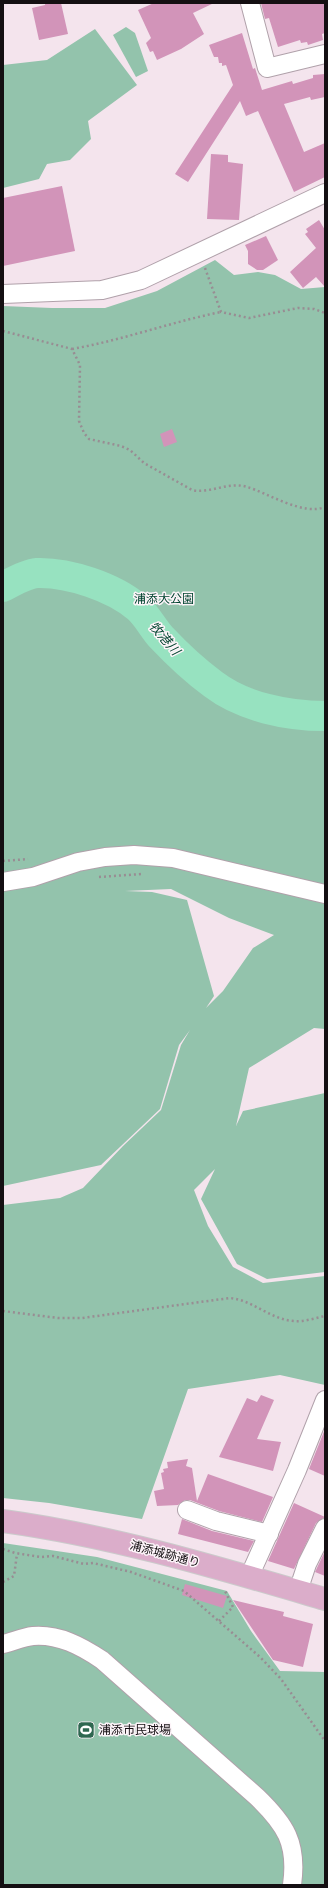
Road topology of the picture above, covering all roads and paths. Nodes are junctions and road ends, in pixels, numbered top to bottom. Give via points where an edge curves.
1 (250, 3) edge
2 (325, 54) edge
3 (325, 193) edge
4 (199, 252) junction
5 (3, 294) edge
6 (221, 312) junction
7 (325, 313) edge
8 (3, 331) edge
9 (72, 349) junction
10 (325, 507) edge
11 (145, 874) dead end
12 (96, 878) dead end
13 (3, 882) edge
14 (325, 894) edge
15 (3, 1311) edge
16 (325, 1316) edge
17 (325, 1400) edge
18 (187, 1510) dead end
19 (3, 1520) edge
20 (325, 1528) edge
21 (269, 1534) junction
22 (3, 1549) edge
23 (17, 1554) junction
24 (249, 1577) junction
25 (3, 1582) edge
26 (223, 1586) dead end
27 (298, 1591) junction
28 (325, 1599) edge
29 (219, 1620) junction
30 (3, 1644) edge
31 (325, 1741) edge
32 (292, 1885) edge

1 - 2 street via 267,68
3 - 4 street
4 - 5 street via 141,280 102,290
4 - 6 path
6 - 7 path via 249,318 298,308
6 - 9 path via 103,344
8 - 9 path
9 - 10 path via 80,365 79,421 89,439 125,448 144,463 192,490 201,492 245,486 307,510
11 - 12 path
13 - 14 street via 33,877 105,856 134,855 173,858
15 - 16 path via 58,1318 82,1318 230,1298 290,1320 299,1321
17 - 21 street
18 - 21 street via 216,1521
19 - 24 main road, 浦添城跡通り via 112,1540
20 - 27 street via 307,1564
21 - 24 street
22 - 23 path
23 - 25 path via 14,1576
23 - 29 path via 53,1556 131,1572 184,1591
24 - 27 main road, 浦添城跡通り
26 - 29 path via 233,1607
27 - 28 main road, 浦添城跡通り
29 - 31 path via 281,1679
30 - 32 street via 32,1636 55,1638 82,1646 102,1660 277,1816 288,1834 293,1852

